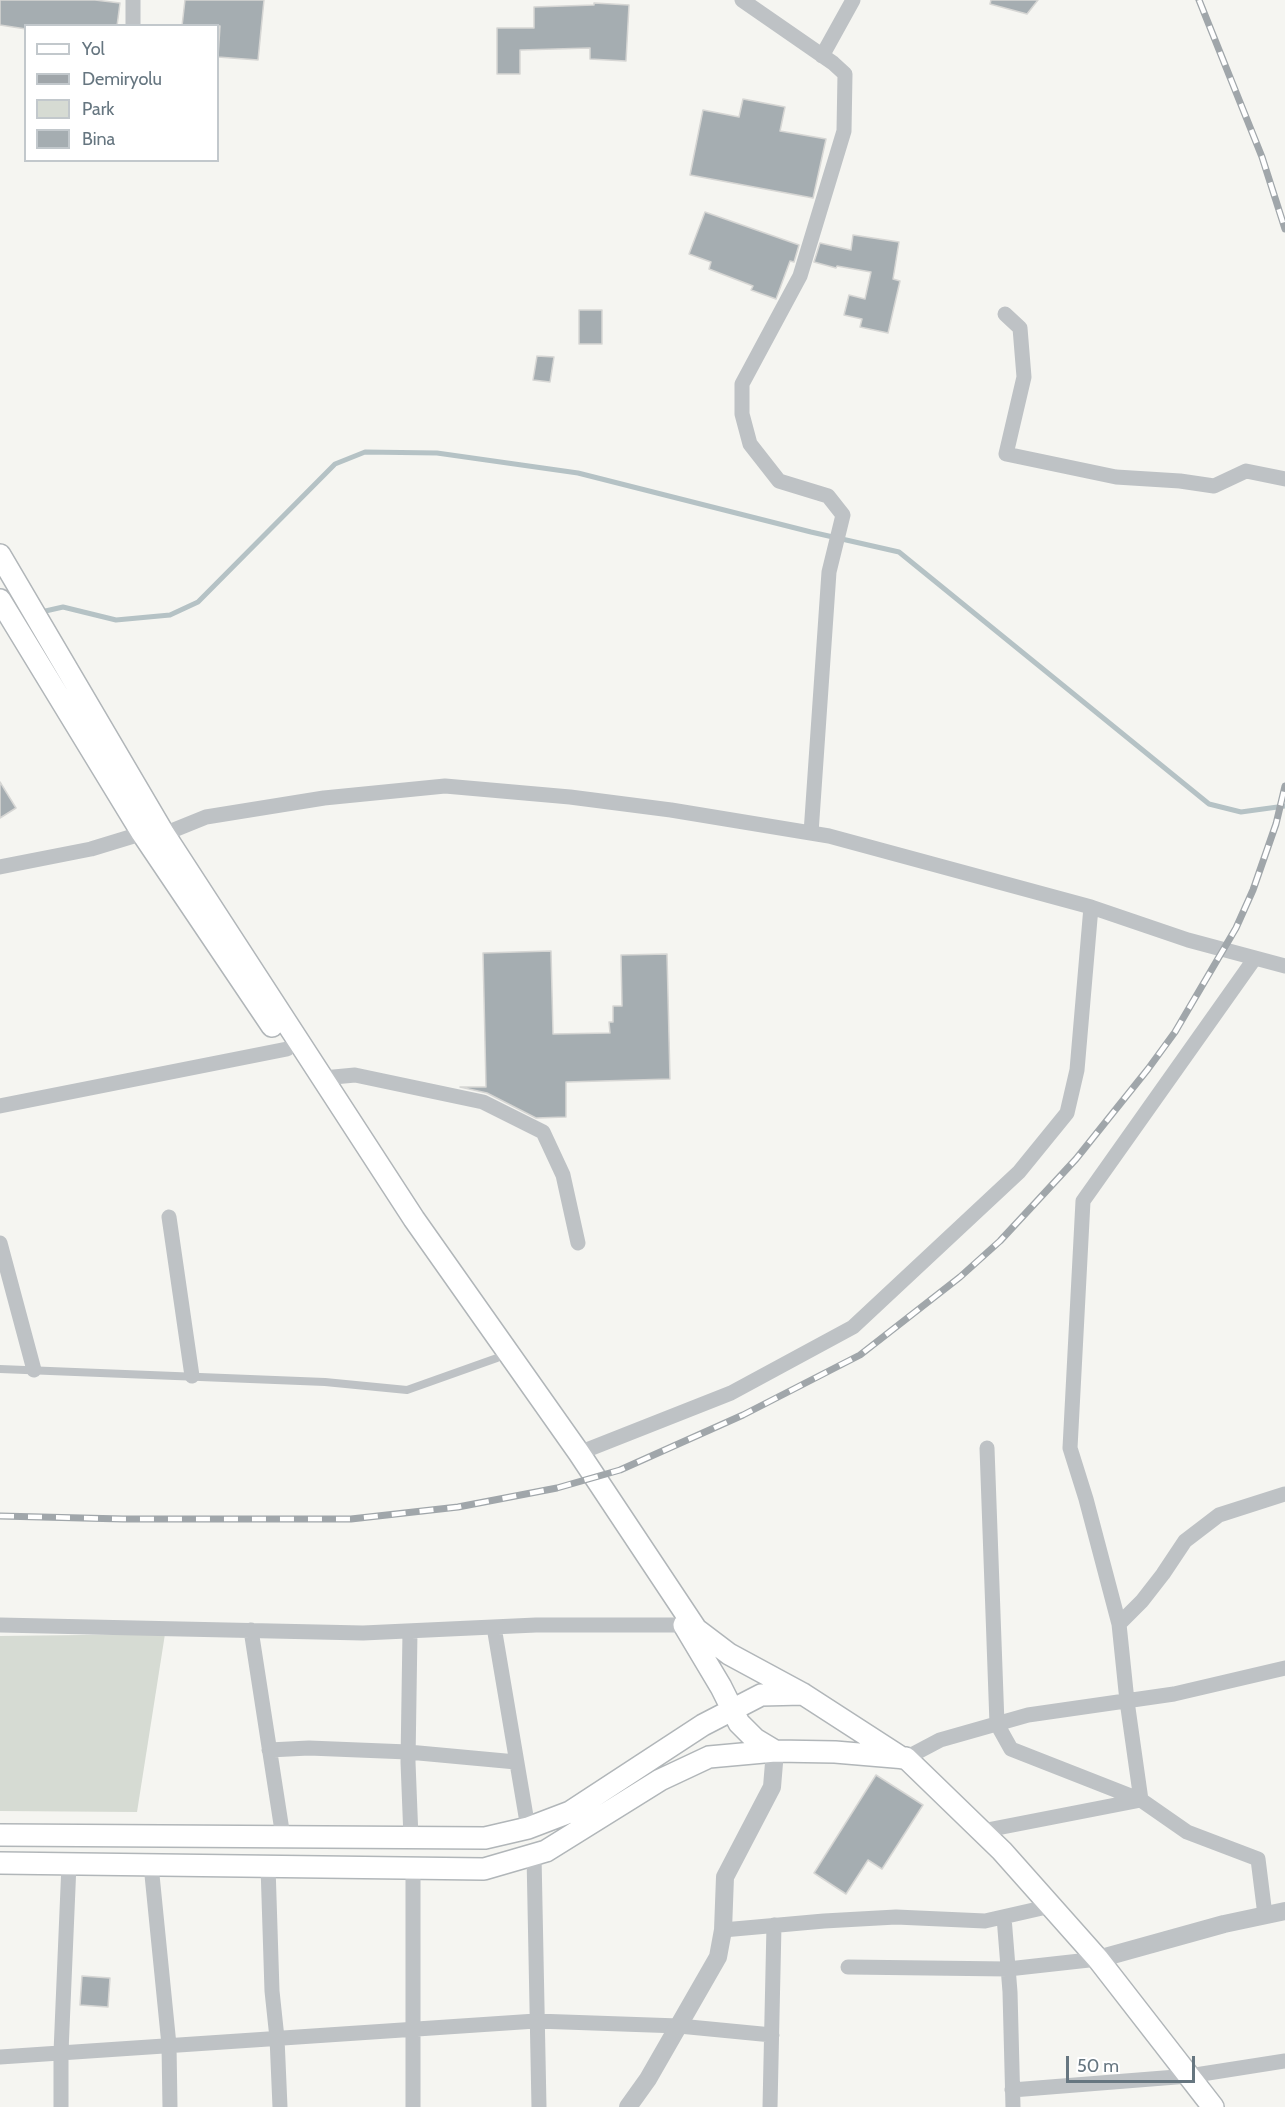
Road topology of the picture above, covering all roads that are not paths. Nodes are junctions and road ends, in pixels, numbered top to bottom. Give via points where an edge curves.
1 (133, 0) edge
2 (742, 0) edge
3 (853, 0) edge
4 (133, 24) edge
5 (822, 56) junction
6 (1005, 314) dead end
7 (1285, 479) edge
8 (2, 558) edge
9 (0, 600) edge
10 (142, 833) junction
11 (811, 833) junction
12 (164, 834) junction
13 (0, 867) edge
14 (1091, 907) junction
15 (1255, 958) junction
16 (1285, 966) edge
17 (287, 1049) junction
18 (323, 1078) junction
19 (0, 1106) edge
20 (169, 1217) dead end
21 (0, 1243) edge
22 (578, 1243) dead end
23 (497, 1358) junction
24 (0, 1369) edge
25 (33, 1370) junction
26 (192, 1376) junction
27 (987, 1448) dead end
28 (579, 1453) junction
29 (1285, 1494) edge
30 (1119, 1624) junction
31 (0, 1625) edge
32 (684, 1625) junction
33 (494, 1627) junction
34 (251, 1630) junction
35 (410, 1631) junction
36 (1285, 1668) edge
37 (803, 1694) junction
38 (1127, 1701) junction
39 (732, 1709) junction
40 (997, 1724) junction
41 (269, 1750) junction
42 (775, 1751) junction
43 (408, 1752) junction
44 (904, 1758) junction
45 (516, 1762) junction
46 (1141, 1800) junction
47 (528, 1828) junction
48 (982, 1831) junction
49 (0, 1835) edge
50 (283, 1837) junction
51 (411, 1838) junction
52 (534, 1855) junction
53 (0, 1863) edge
54 (69, 1864) junction
55 (151, 1865) junction
56 (268, 1866) junction
57 (413, 1868) junction
58 (1051, 1906) junction
59 (1285, 1911) edge
60 (1264, 1915) junction
61 (1004, 1917) junction
62 (774, 1925) junction
63 (723, 1930) junction
64 (1098, 1959) junction
65 (848, 1967) dead end
66 (1008, 1969) junction
67 (536, 2020) junction
68 (679, 2026) junction
69 (414, 2029) junction
70 (772, 2035) junction
71 (277, 2038) junction
72 (169, 2045) junction
73 (61, 2052) junction
74 (0, 2056) edge
75 (1285, 2061) edge
76 (1189, 2076) junction
77 (1012, 2090) junction
78 (61, 2107) edge
79 (170, 2107) edge
80 (280, 2107) edge
81 (414, 2107) edge
82 (539, 2107) edge
83 (628, 2107) edge
84 (770, 2107) edge
85 (1012, 2107) edge
86 (1213, 2107) edge

1 - 4 street
2 - 5 street
3 - 5 street
5 - 11 street via 845,74 844,131 800,276 742,384 742,414 750,444 779,481 828,496 843,515 829,572
6 - 7 street via 1020,328 1024,376 1006,454 1116,477 1214,486 1246,471
8 - 12 main road
9 - 10 main road
10 - 12 street
10 - 13 street via 91,849
10 - 17 main road
11 - 12 street via 570,797 445,786 324,798 206,817
11 - 14 street
12 - 18 main road
14 - 15 street
14 - 28 street via 1077,1070 1067,1113 1018,1172 853,1327 731,1393
15 - 16 street
15 - 30 street via 1083,1201 1070,1448
17 - 19 street
17 - 23 main road
18 - 22 street via 355,1075 483,1102 543,1132 563,1175
18 - 28 main road via 414,1219
20 - 26 street
21 - 25 street
23 - 26 lane via 407,1390
23 - 32 main road
24 - 25 lane
25 - 26 lane
27 - 40 street
28 - 37 main road via 696,1629 729,1654
29 - 30 street via 1219,1515 1185,1541 1142,1601
30 - 38 street
31 - 34 street
32 - 33 street
32 - 39 main road
33 - 35 street
33 - 45 street
34 - 35 street
34 - 41 street
35 - 43 street
36 - 38 street
37 - 39 main road via 761,1695
37 - 44 main road
38 - 40 street via 1028,1715
38 - 46 street
39 - 42 main road via 755,1739
39 - 47 main road via 570,1812
40 - 44 street via 940,1740
40 - 46 street via 1011,1749
41 - 43 street
41 - 50 street
42 - 44 main road
42 - 52 main road via 709,1757 660,1780
42 - 63 street via 772,1787 725,1877
43 - 45 street
43 - 51 street
44 - 48 main road
45 - 47 street
46 - 48 street
46 - 60 street via 1187,1832 1258,1859
47 - 51 main road via 484,1838
48 - 58 main road
49 - 50 main road
50 - 51 main road
52 - 57 main road via 483,1869
52 - 67 street
53 - 54 main road
54 - 55 main road
54 - 73 street
55 - 56 main road
55 - 72 street
56 - 57 main road
56 - 71 street
57 - 69 street
58 - 61 street
58 - 64 main road
59 - 60 street
60 - 64 street
61 - 62 street via 985,1921 896,1917
61 - 66 street
62 - 63 street
62 - 70 street
63 - 68 street via 718,1957
64 - 66 street
64 - 76 main road
65 - 66 street
66 - 77 street
67 - 68 street
67 - 69 street
67 - 82 street
68 - 70 street
68 - 83 street
69 - 71 street
69 - 81 street
70 - 84 street
71 - 72 street
71 - 80 street
72 - 73 street
72 - 79 street
73 - 74 street
73 - 78 street
75 - 76 street
76 - 77 street
76 - 86 main road
77 - 85 street

